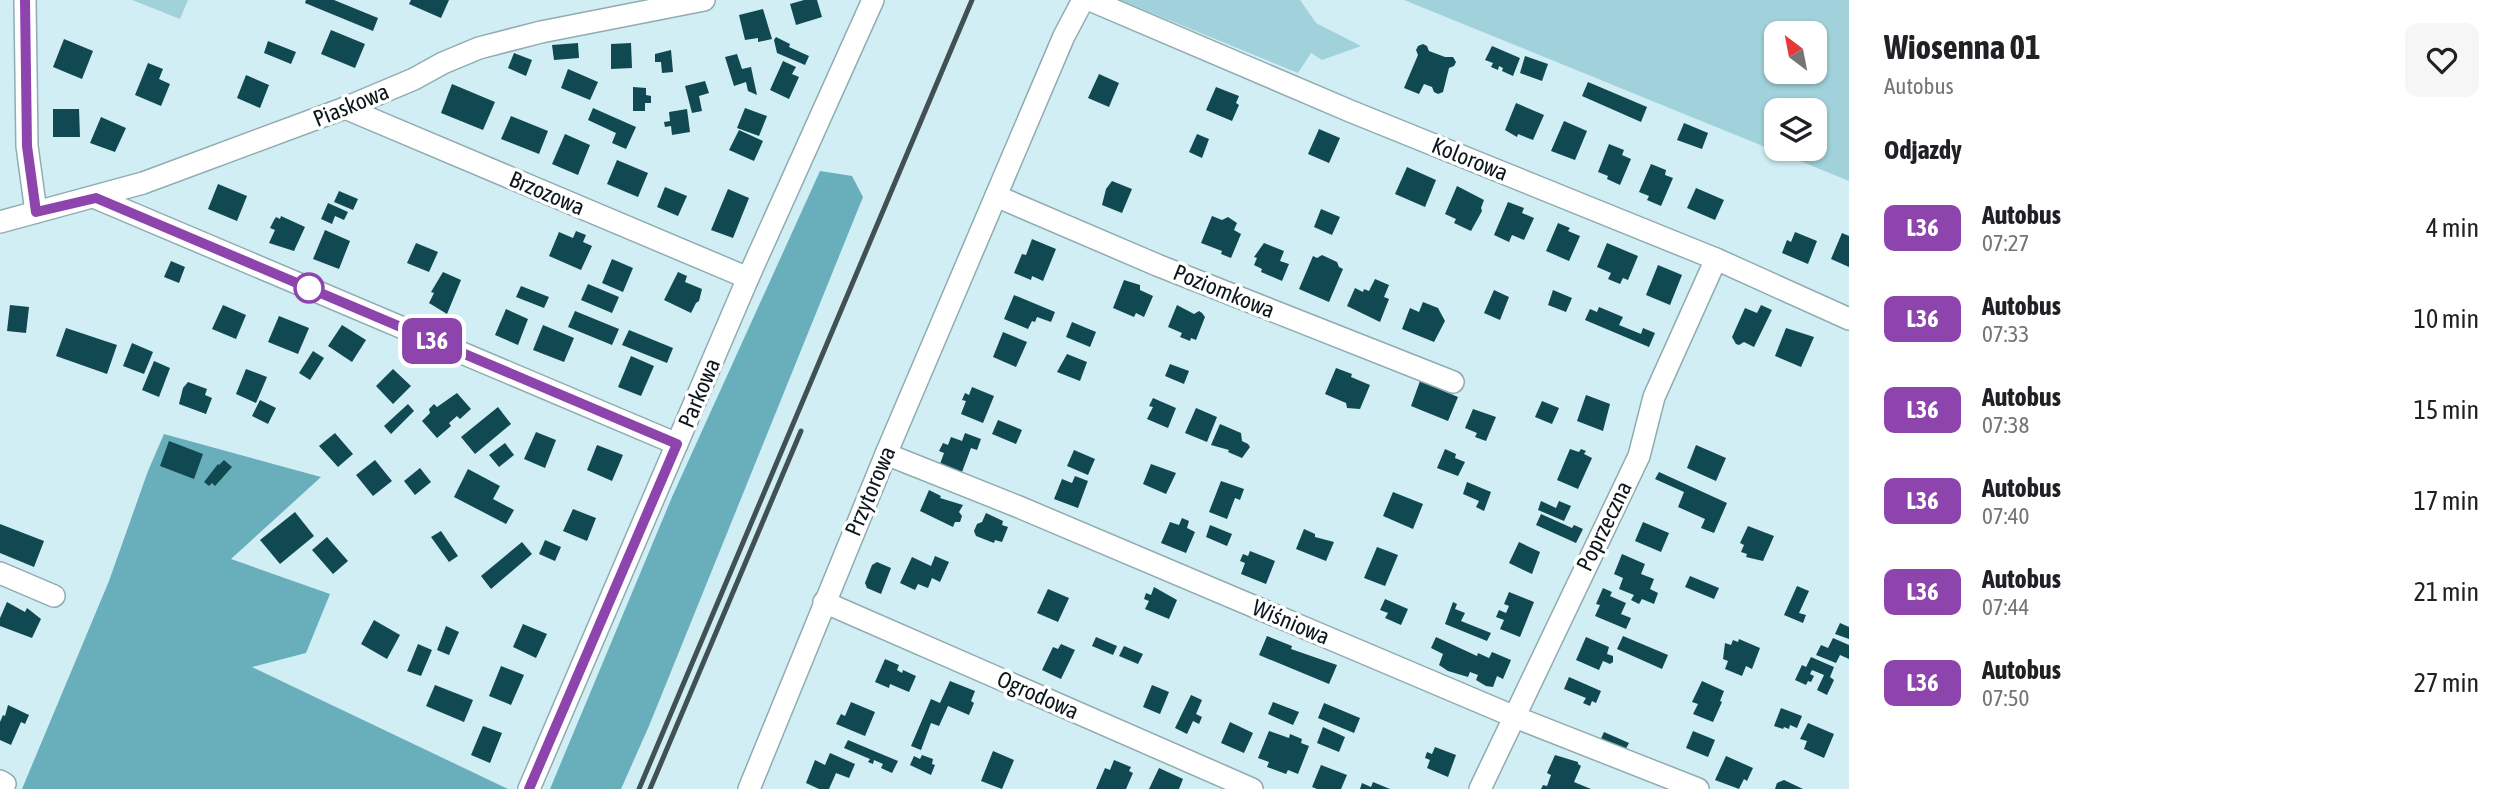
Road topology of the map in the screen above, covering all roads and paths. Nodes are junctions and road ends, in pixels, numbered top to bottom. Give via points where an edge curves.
1 (25, 0) edge
2 (704, 0) edge
3 (873, 0) edge
4 (1083, 0) edge
5 (1090, 0) edge
6 (345, 108) junction
7 (996, 196) junction
8 (96, 198) junction
9 (36, 212) junction
10 (0, 222) edge
11 (1716, 259) junction
12 (748, 278) junction
13 (1849, 319) edge
14 (1453, 382) dead end
15 (677, 444) junction
16 (886, 454) junction
17 (0, 573) edge
18 (54, 596) dead end
19 (824, 602) junction
20 (1515, 717) junction
21 (529, 789) edge
22 (749, 789) edge
23 (1252, 789) edge
24 (1480, 789) edge
25 (1698, 789) edge

1 - 9 street via 27,146
2 - 6 street, Piaskowa via 507,39
3 - 12 street, Parkowa
4 - 7 street
5 - 11 street, Kolorowa
6 - 8 street, Piaskowa
6 - 12 street, Brzozowa
7 - 14 street, Poziomkowa
7 - 16 street, Przytorowa
8 - 9 street, Piaskowa
8 - 15 street
9 - 10 street, Piaskowa
11 - 13 street, Kolorowa
11 - 20 street, Poprzeczna via 1654,397 1639,456
12 - 15 street, Parkowa
15 - 21 street, Parkowa
16 - 19 street, Przytorowa
16 - 20 street, Wiśniowa
17 - 18 street
19 - 22 street, Przytorowa
19 - 23 street, Ogrodowa
20 - 24 street, Poprzeczna
20 - 25 street, Wiśniowa

